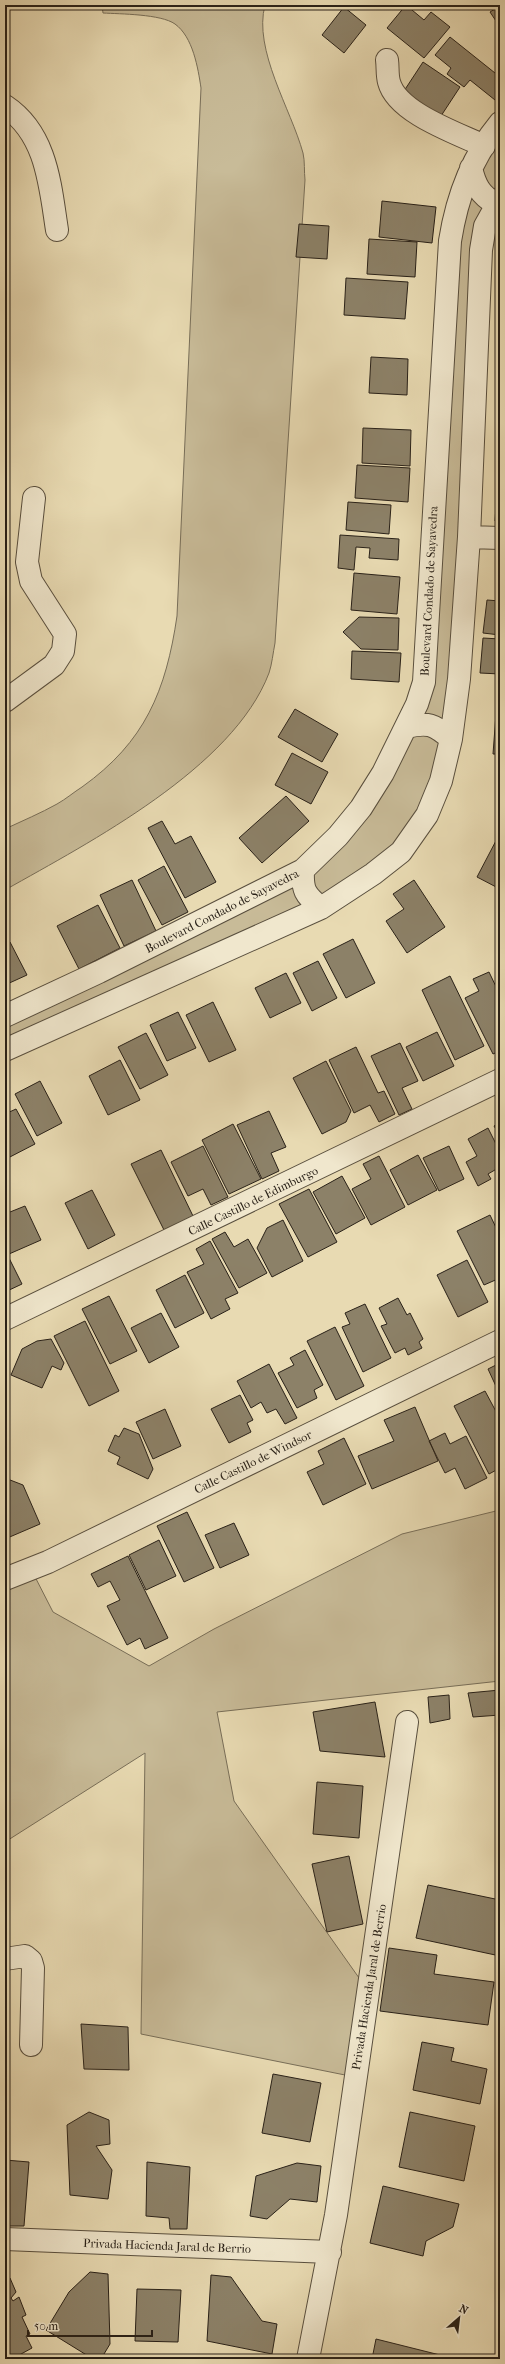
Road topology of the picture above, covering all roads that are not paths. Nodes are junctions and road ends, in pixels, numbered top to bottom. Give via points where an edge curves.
1 (387, 60) dead end
2 (5, 106) edge
3 (500, 123) edge
4 (484, 146) junction
5 (471, 168) junction
6 (498, 201) edge
7 (57, 230) dead end
8 (34, 498) dead end
9 (469, 537) junction
10 (500, 538) edge
11 (5, 701) edge
12 (406, 727) junction
13 (451, 739) junction
14 (303, 870) junction
15 (320, 908) junction
16 (5, 1016) edge
17 (5, 1050) edge
18 (500, 1080) edge
19 (5, 1319) edge
20 (500, 1341) edge
21 (5, 1579) edge
22 (407, 1722) dead end
23 (5, 1958) edge
24 (31, 2045) dead end
25 (5, 2239) edge
26 (330, 2252) junction
27 (308, 2359) edge

1 - 4 street via 389,82 396,96 407,107
2 - 7 street via 31,130 44,157
3 - 4 street, Boulevard Condado de Sayavedra
4 - 5 street, Boulevard Condado de Sayavedra
5 - 6 street via 475,185 484,197
5 - 12 street, Boulevard Condado de Sayavedra via 456,204 450,240 424,682
6 - 9 street via 485,226 481,250
8 - 11 street via 27,562 31,581 65,634 63,651 54,665
9 - 10 street
9 - 13 street via 459,679
12 - 13 street via 422,723 438,727
12 - 14 street, Boulevard Condado de Sayavedra via 383,773 361,808 338,836
13 - 15 street via 442,782 427,815 401,852 373,874
14 - 15 street via 302,886 309,898
14 - 16 street, Boulevard Condado de Sayavedra
15 - 17 street
18 - 19 street, Calle Castillo de Edimburgo
20 - 21 street, Calle Castillo de Windsor via 48,1562
22 - 26 street, Privada Hacienda Jaral de Berrio
23 - 24 street via 25,1956 31,1961
25 - 26 street, Privada Hacienda Jaral de Berrio
26 - 27 street, Privada Hacienda Jaral de Berrio

